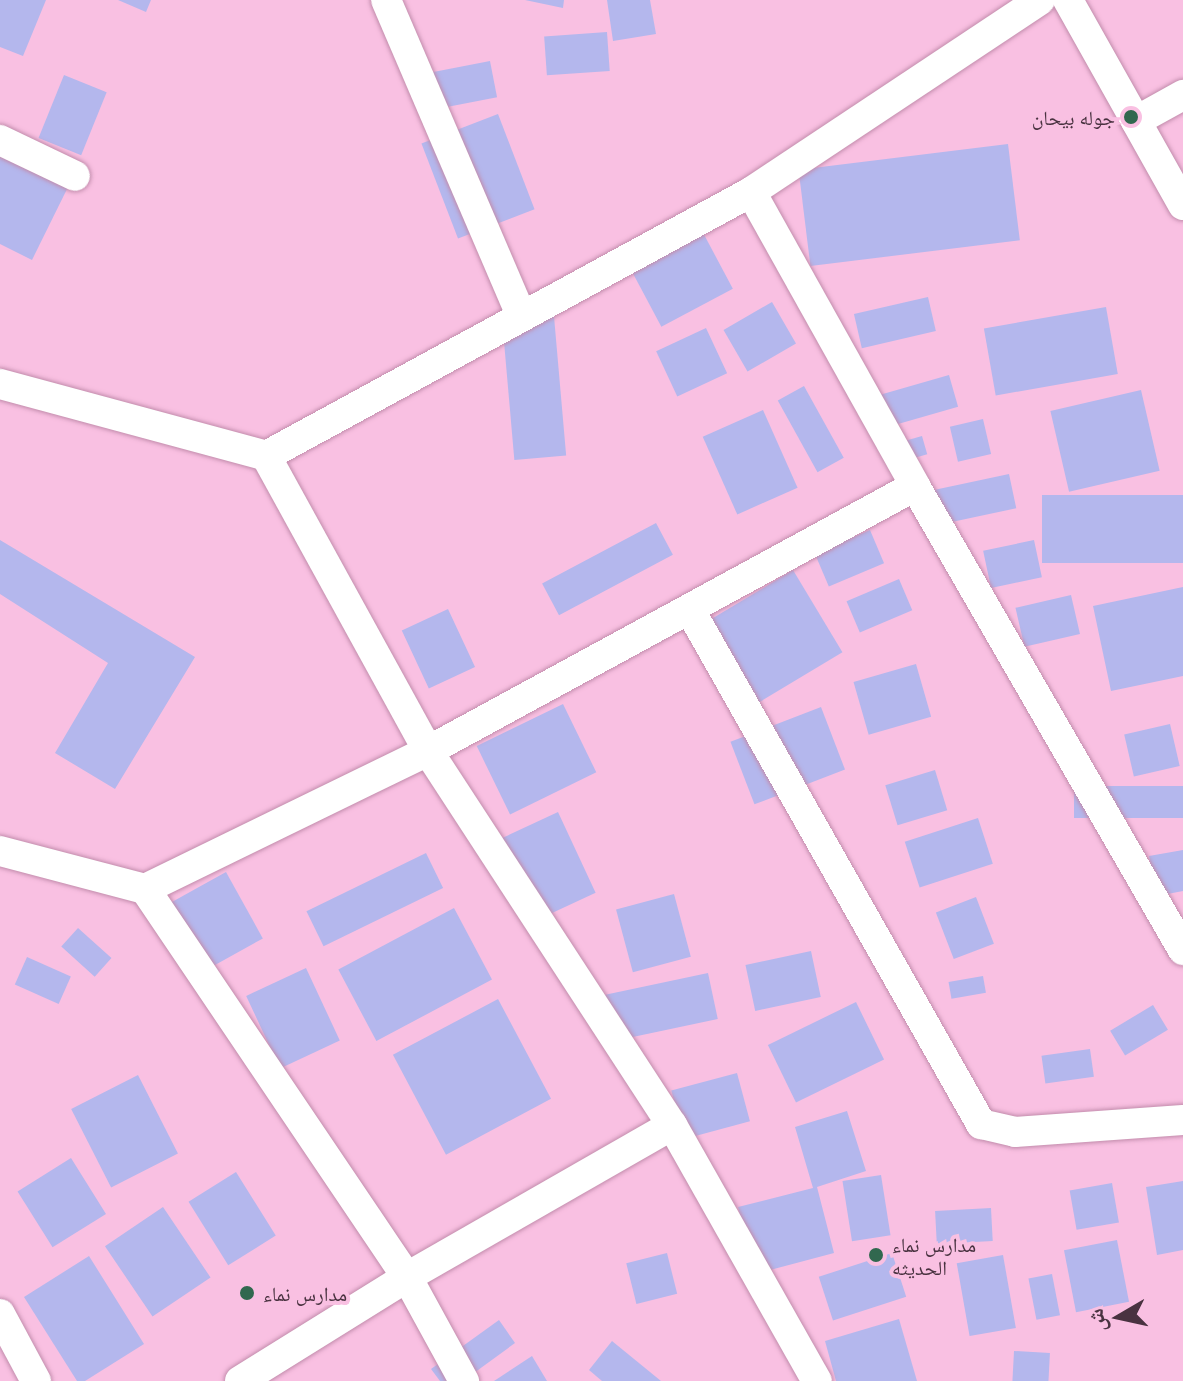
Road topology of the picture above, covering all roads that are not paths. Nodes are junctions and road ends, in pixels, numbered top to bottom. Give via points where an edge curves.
1 (386, 0) edge
2 (1040, 0) edge
3 (1068, 0) edge
4 (1183, 95) edge
5 (1136, 121) junction
6 (0, 140) edge
7 (75, 176) dead end
8 (751, 192) junction
9 (1183, 205) edge
10 (521, 315) junction
11 (0, 384) edge
12 (266, 456) junction
13 (915, 486) junction
14 (690, 610) junction
15 (428, 751) junction
16 (0, 851) edge
17 (145, 889) junction
18 (1183, 950) edge
19 (1183, 1120) edge
20 (672, 1125) junction
21 (407, 1277) junction
22 (0, 1314) edge
23 (36, 1381) edge
24 (240, 1381) edge
25 (464, 1381) edge
26 (817, 1381) edge

1 - 10 street
2 - 8 street
3 - 5 street
4 - 5 street
5 - 9 street
6 - 7 street
8 - 10 street
8 - 13 street
10 - 12 street
11 - 12 street
12 - 15 street
13 - 14 street
13 - 18 street
14 - 15 street
14 - 19 street via 981,1124 1015,1132
15 - 17 street
15 - 20 street
16 - 17 street
17 - 21 street
20 - 21 street
20 - 26 street
21 - 24 street
21 - 25 street
22 - 23 street

